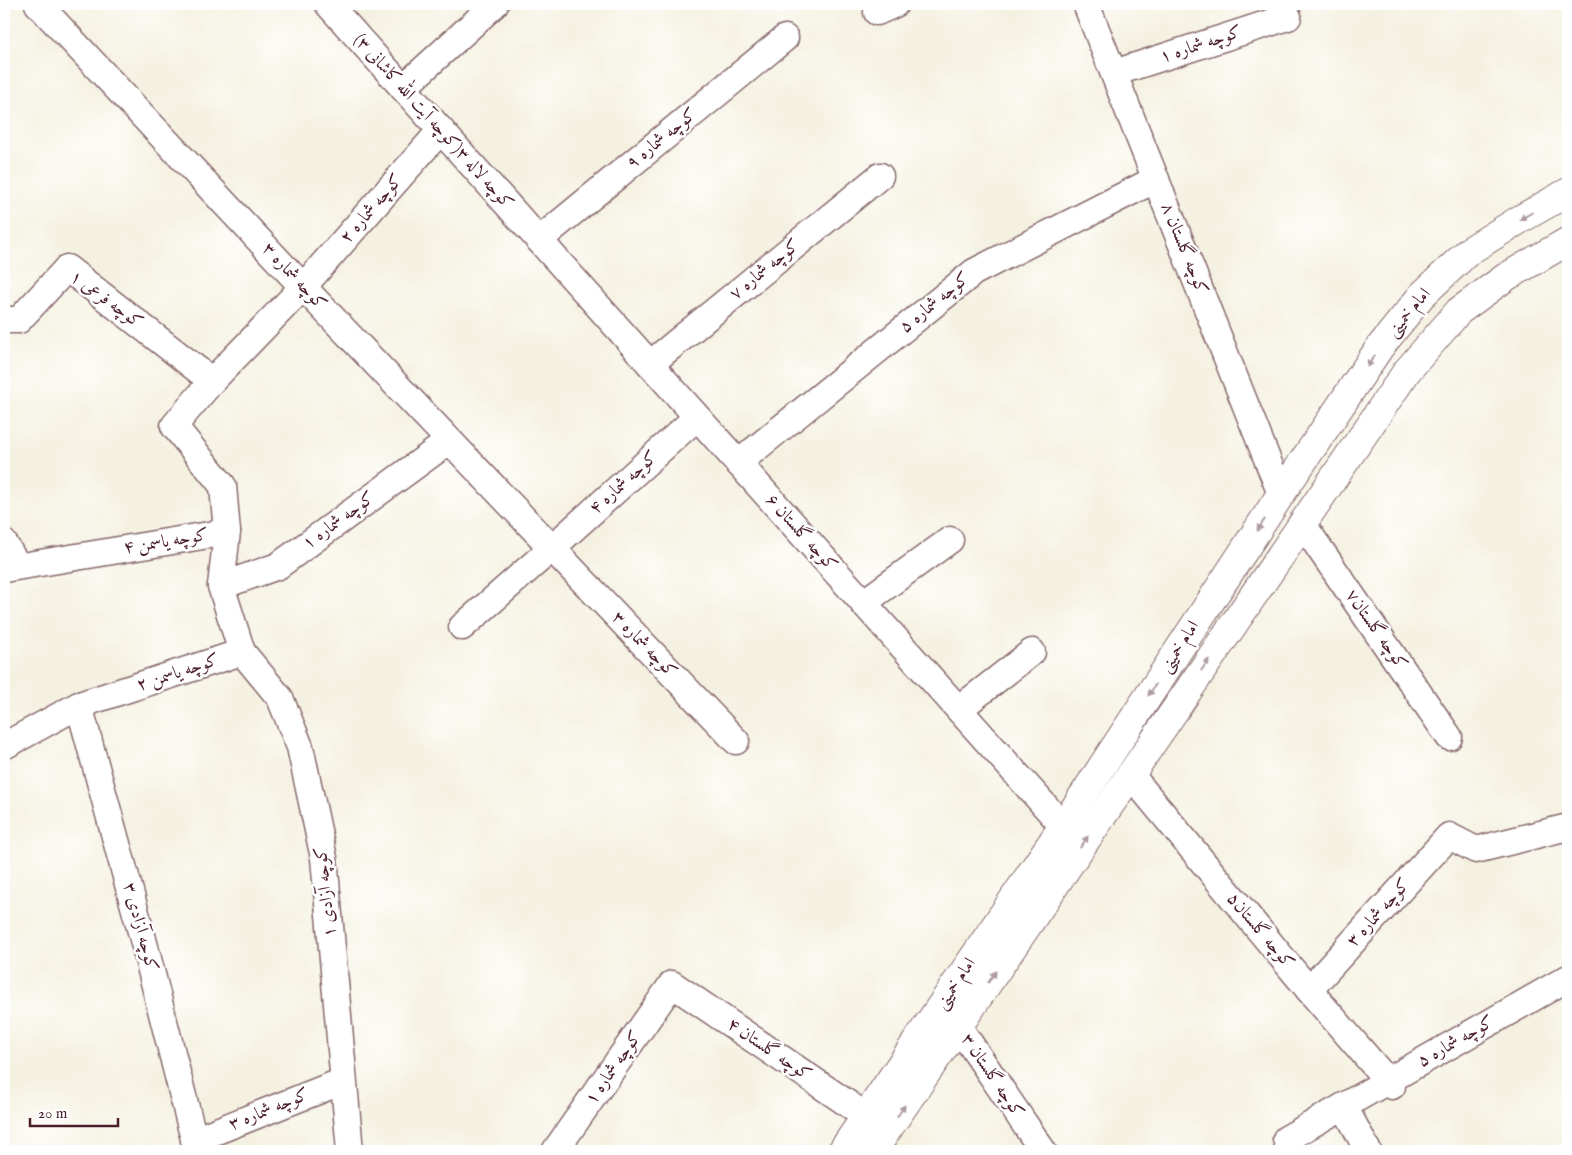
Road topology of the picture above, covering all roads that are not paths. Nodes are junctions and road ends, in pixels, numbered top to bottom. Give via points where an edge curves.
1 (38, 4) edge
2 (328, 4) edge
3 (495, 4) edge
4 (1086, 4) edge
5 (1288, 17) dead end
6 (785, 38) dead end
7 (1114, 74) junction
8 (403, 88) junction
9 (440, 130) junction
10 (880, 176) dead end
11 (1156, 179) junction
12 (1568, 192) edge
13 (539, 240) junction
14 (1568, 241) edge
15 (303, 287) junction
16 (4, 320) edge
17 (650, 364) junction
18 (212, 381) junction
19 (697, 417) junction
20 (449, 441) junction
21 (738, 463) junction
22 (1281, 494) junction
23 (1302, 523) junction
24 (227, 532) junction
25 (950, 540) dead end
26 (4, 542) edge
27 (552, 548) junction
28 (11, 568) edge
29 (221, 586) junction
30 (863, 603) junction
31 (462, 627) dead end
32 (242, 652) junction
33 (1032, 652) dead end
34 (79, 704) junction
35 (959, 710) junction
36 (1450, 737) dead end
37 (736, 741) dead end
38 (4, 746) edge
39 (1130, 774) junction
40 (1063, 826) junction
41 (1568, 827) edge
42 (1568, 978) edge
43 (672, 984) joint
44 (1309, 990) junction
45 (958, 1026) junction
46 (343, 1081) junction
47 (1390, 1084) junction
48 (1344, 1106) junction
49 (866, 1116) junction
50 (1286, 1139) dead end
51 (196, 1146) edge
52 (350, 1151) edge
53 (555, 1151) edge
54 (842, 1151) edge
55 (873, 1151) edge
56 (1043, 1151) edge
57 (1368, 1151) edge

1 - 15 street, کوچه شماره ۳
2 - 8 street, کوچه لاله ۳(کوچه آیت الله کاشانی ۳)
3 - 8 street
4 - 7 street, کوچه گلستان ۸
5 - 7 street, کوچه شماره ۱
6 - 13 street, کوچه شماره ۹
7 - 11 street, کوچه گلستان ۸
8 - 9 street, کوچه لاله ۳(کوچه آیت الله کاشانی ۳)
9 - 13 street, کوچه لاله ۳(کوچه آیت الله کاشانی ۳)
9 - 15 street, کوچه شماره ۲
10 - 17 street, کوچه شماره ۷
11 - 21 street, کوچه شماره ۵ via 974,272
11 - 22 street, کوچه گلستان ۸
12 -> 22 main road, امام خمینی via 1469,251 1422,295 1380,347
13 - 17 street, کوچه گلستان ۶
14 - 23 main road, امام خمینی via 1506,277 1459,311 1408,371
15 - 18 street, کوچه یاسمن ۴
15 - 20 street, کوچه شماره ۳
16 - 18 street, کوچه فرعی ۱ via 19,320 68,268
17 - 19 street, کوچه گلستان ۶
18 - 24 street, کوچه یاسمن ۴ via 174,426 223,486
19 - 21 street, کوچه گلستان ۶
19 - 27 street, کوچه شماره ۴
20 - 27 street, کوچه شماره ۳
20 - 29 street, کوچه شماره ۱ via 278,566
21 - 30 street, کوچه گلستان ۶
22 -> 40 main road, امام خمینی
23 - 36 street, کوچه گلستان۷
39 -> 23 main road, امام خمینی
24 - 28 street, کوچه یاسمن ۴
24 - 29 street, کوچه یاسمن ۲
25 - 30 street
26 - 28 street
27 - 31 street
27 - 37 street, کوچه شماره ۳
29 - 32 street, کوچه یاسمن ۲
30 - 35 street, کوچه گلستان ۶
32 - 34 street, کوچه یاسمن ۲
32 - 46 street, کوچه آزادی ۱ via 280,698 300,747 324,858
33 - 35 street
34 - 38 street, کوچه یاسمن ۲
34 - 51 street, کوچه آزادی ۳
35 - 40 street, کوچه گلستان ۶
39 - 44 street, کوچه گلستان۵
45 -> 39 main road, امام خمینی
40 - 49 main road, امام خمینی
41 - 44 street, کوچه شماره ۳ via 1476,850 1448,836
42 - 47 street, کوچه شماره ۵
43 - 49 street, کوچه گلستان ۴
43 - 53 street, کوچه شماره ۱
44 - 47 street, کوچه گلستان۵
55 -> 45 main road, امام خمینی
45 - 56 street, کوچه گلستان ۳
46 - 51 street, کوچه شماره ۳
46 - 52 street, کوچه آزادی ۱
47 - 48 street, کوچه شماره ۵
48 - 50 street, کوچه شماره ۵
48 - 57 street
49 - 54 main road, امام خمینی

